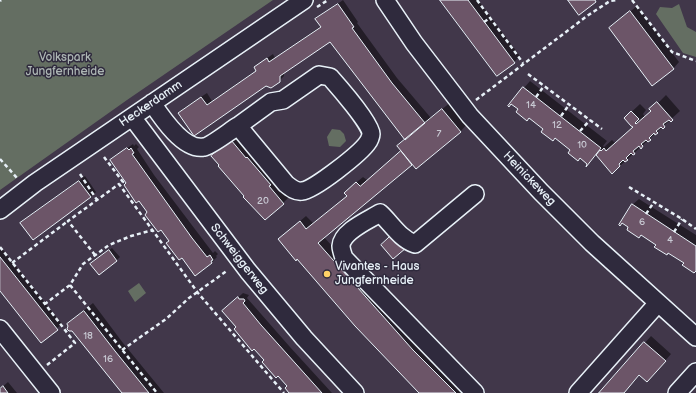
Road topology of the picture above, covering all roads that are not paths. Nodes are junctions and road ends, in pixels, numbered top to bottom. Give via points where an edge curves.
1 (304, 0) edge
2 (385, 0) edge
3 (152, 103) junction
4 (132, 117) junction
5 (238, 126) junction
6 (475, 194) dead end
7 (0, 210) edge
8 (658, 303) junction
9 (0, 329) edge
10 (696, 337) edge
11 (696, 372) edge
12 (51, 393) edge
13 (355, 393) edge
14 (475, 393) edge
15 (578, 393) edge
16 (677, 393) edge

1 - 3 street, Heckerdamm
2 - 8 street, Heinickeweg via 464,109 546,197
3 - 4 street, Heckerdamm
3 - 5 street via 183,140 195,148 205,147
4 - 7 street, Heckerdamm
4 - 13 street, Schweiggerweg via 240,261 304,338
5 - 5 street via 286,184 301,192 338,170 369,142 371,133 330,77 320,75 283,100 271,102
6 - 14 street via 414,244 380,213 345,236 341,246 344,258
8 - 10 street, Heinickeweg
8 - 15 street
9 - 12 street
11 - 16 street

